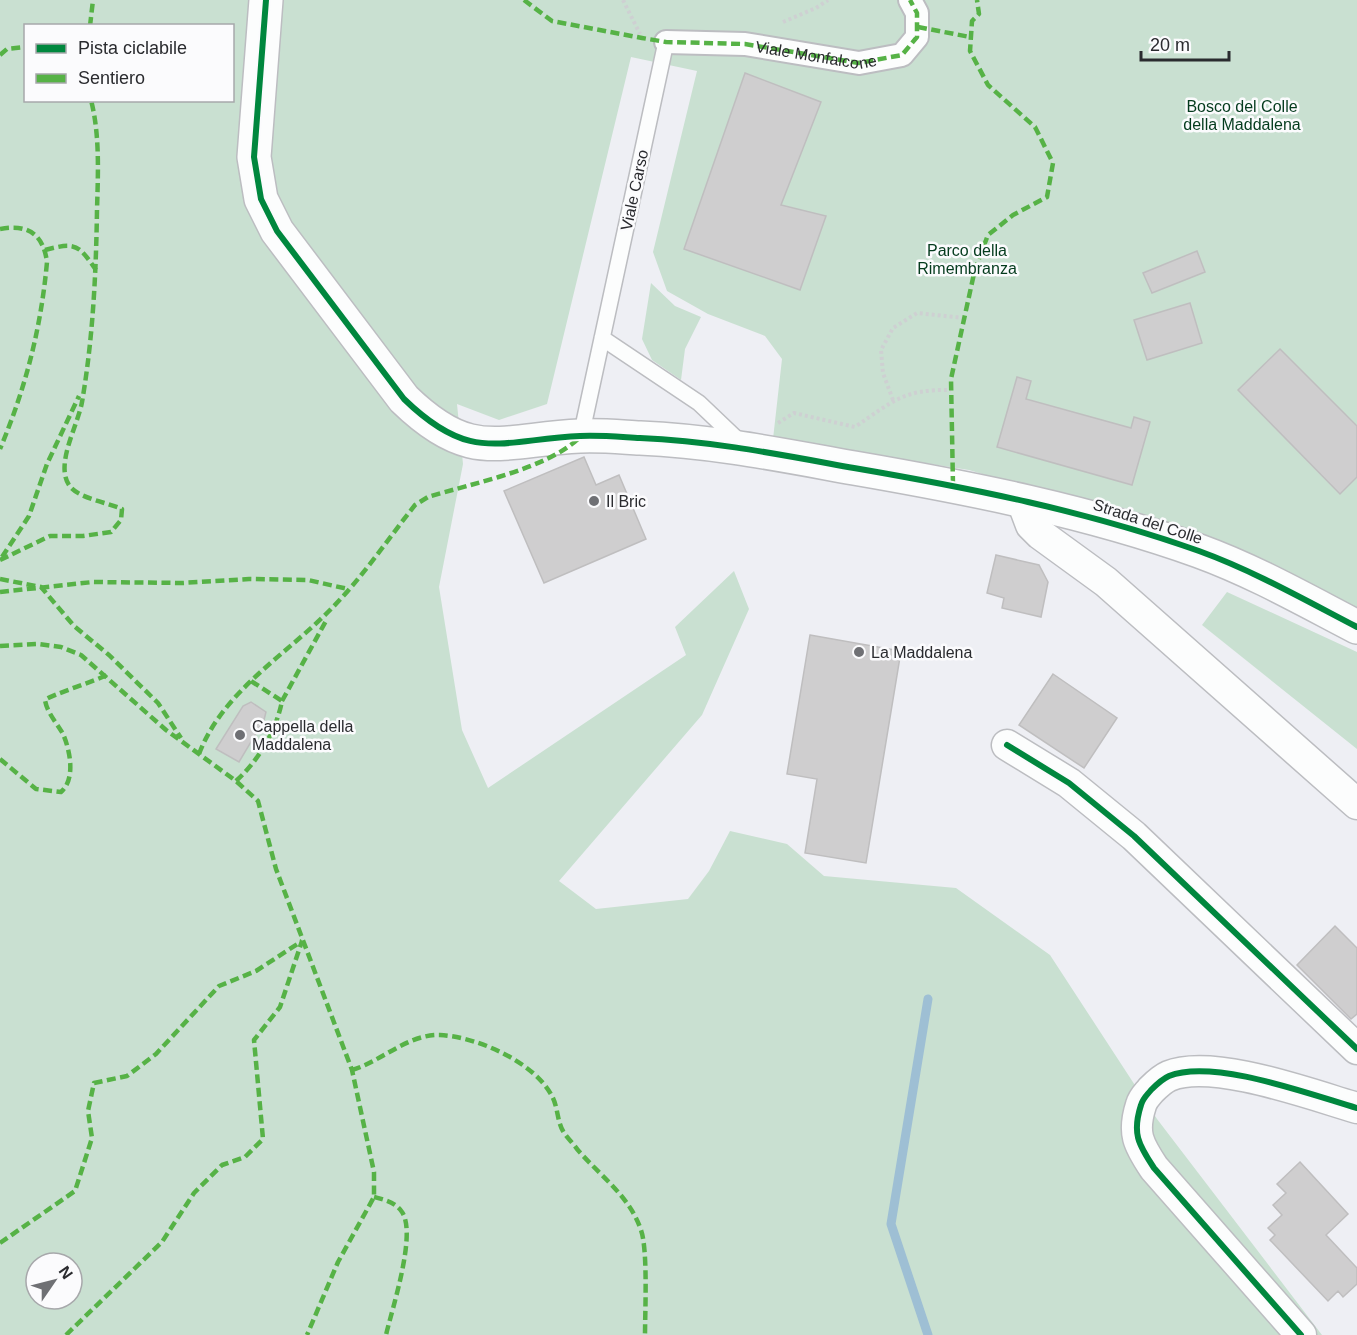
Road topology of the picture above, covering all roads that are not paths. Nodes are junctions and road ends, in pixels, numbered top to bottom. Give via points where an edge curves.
1 (266, 0) edge
2 (910, 0) edge
3 (666, 42) joint
4 (602, 338) junction
5 (581, 436) junction
6 (745, 447) junction
7 (1022, 501) junction
8 (1357, 627) edge
9 (1007, 745) dead end
10 (1357, 804) edge
11 (1357, 1049) edge
12 (1357, 1108) edge
13 (1301, 1335) edge

1 - 5 street, Strada del Colle via 254,157 261,199 277,231 404,399 423,417 452,435 495,445
2 - 3 street, Viale Monfalcone via 917,13 918,27 916,37 902,55 859,63 745,44
3 - 4 lane, Viale Carso
4 - 5 lane, Viale Carso
4 - 6 lane via 699,403
5 - 6 street, Strada del Colle via 692,440
6 - 7 street, Strada del Colle
7 - 8 street, Strada del Colle via 1077,513 1199,552 1263,578
7 - 10 street via 1031,525 1040,534 1106,582
9 - 11 street via 1069,783 1134,836
12 - 13 street via 1255,1079 1204,1072 1169,1076 1142,1100 1136,1120 1138,1144 1154,1168

